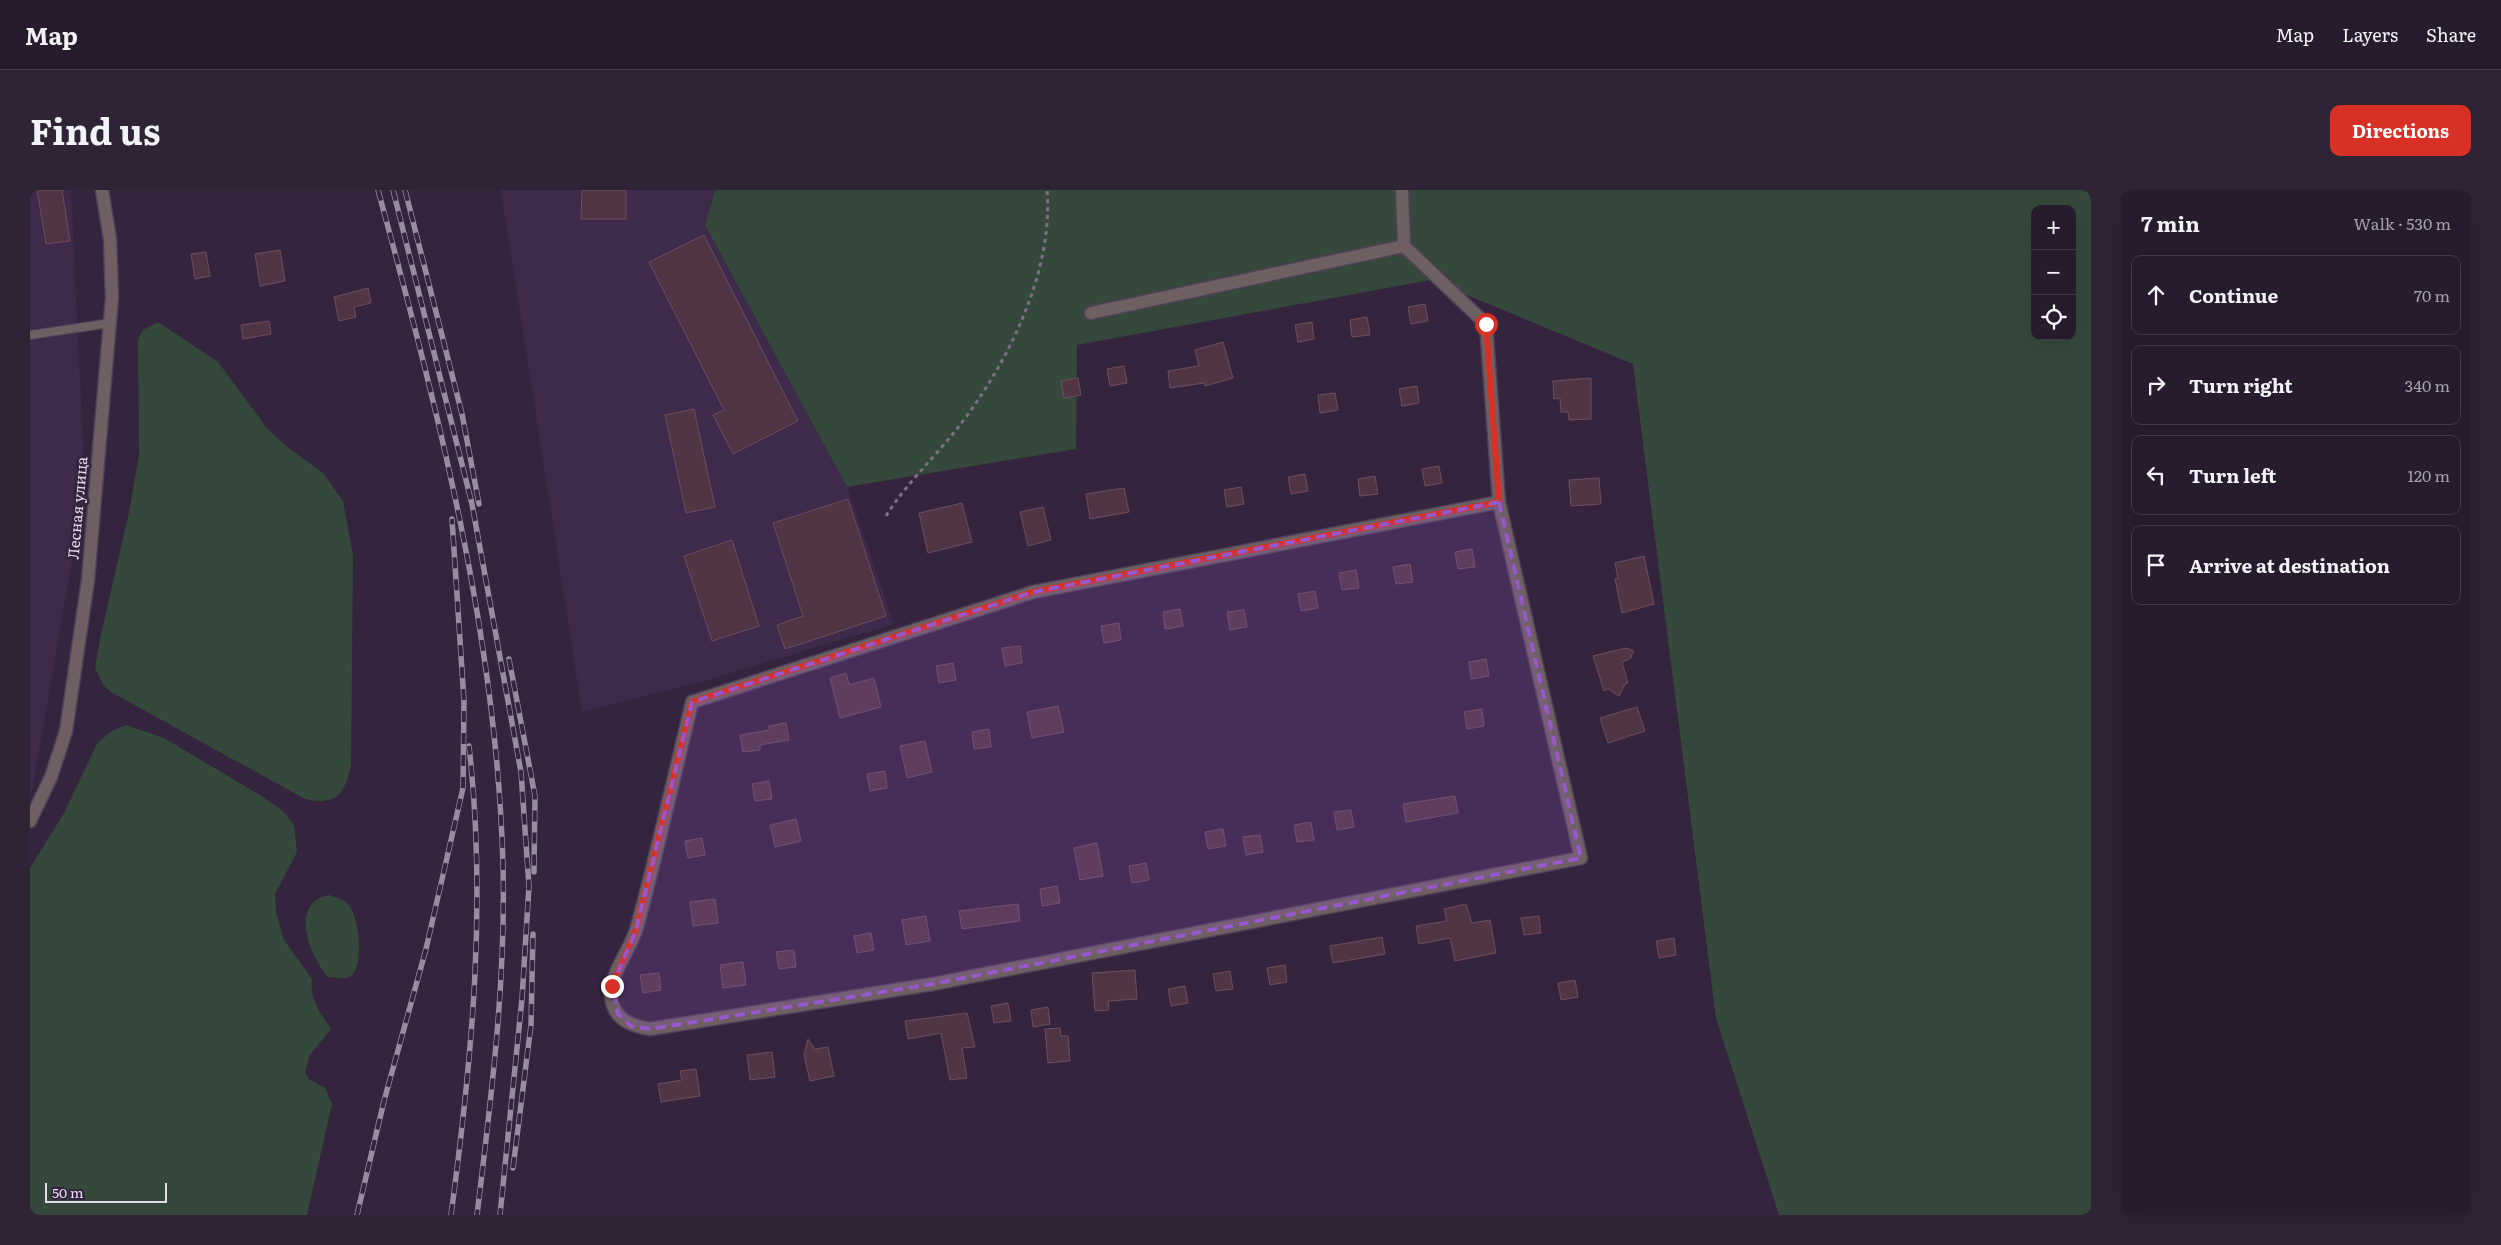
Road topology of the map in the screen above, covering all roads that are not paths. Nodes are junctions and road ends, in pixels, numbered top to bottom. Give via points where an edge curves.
1 (102, 190) edge
2 (1402, 190) edge
3 (1404, 246) junction
4 (1091, 313) dead end
5 (110, 323) junction
6 (30, 335) edge
7 (1499, 502) junction
8 (30, 821) edge

1 - 5 street, Лесная улица via 110,239
2 - 3 street
3 - 4 street
3 - 7 street via 1486,324
5 - 6 lane
5 - 8 street, Лесная улица via 98,475 76,673 66,731 51,777
7 - 7 street via 1581,858 924,986 650,1029 631,1026 618,1014 611,997 612,986 636,930 692,702 1033,592

